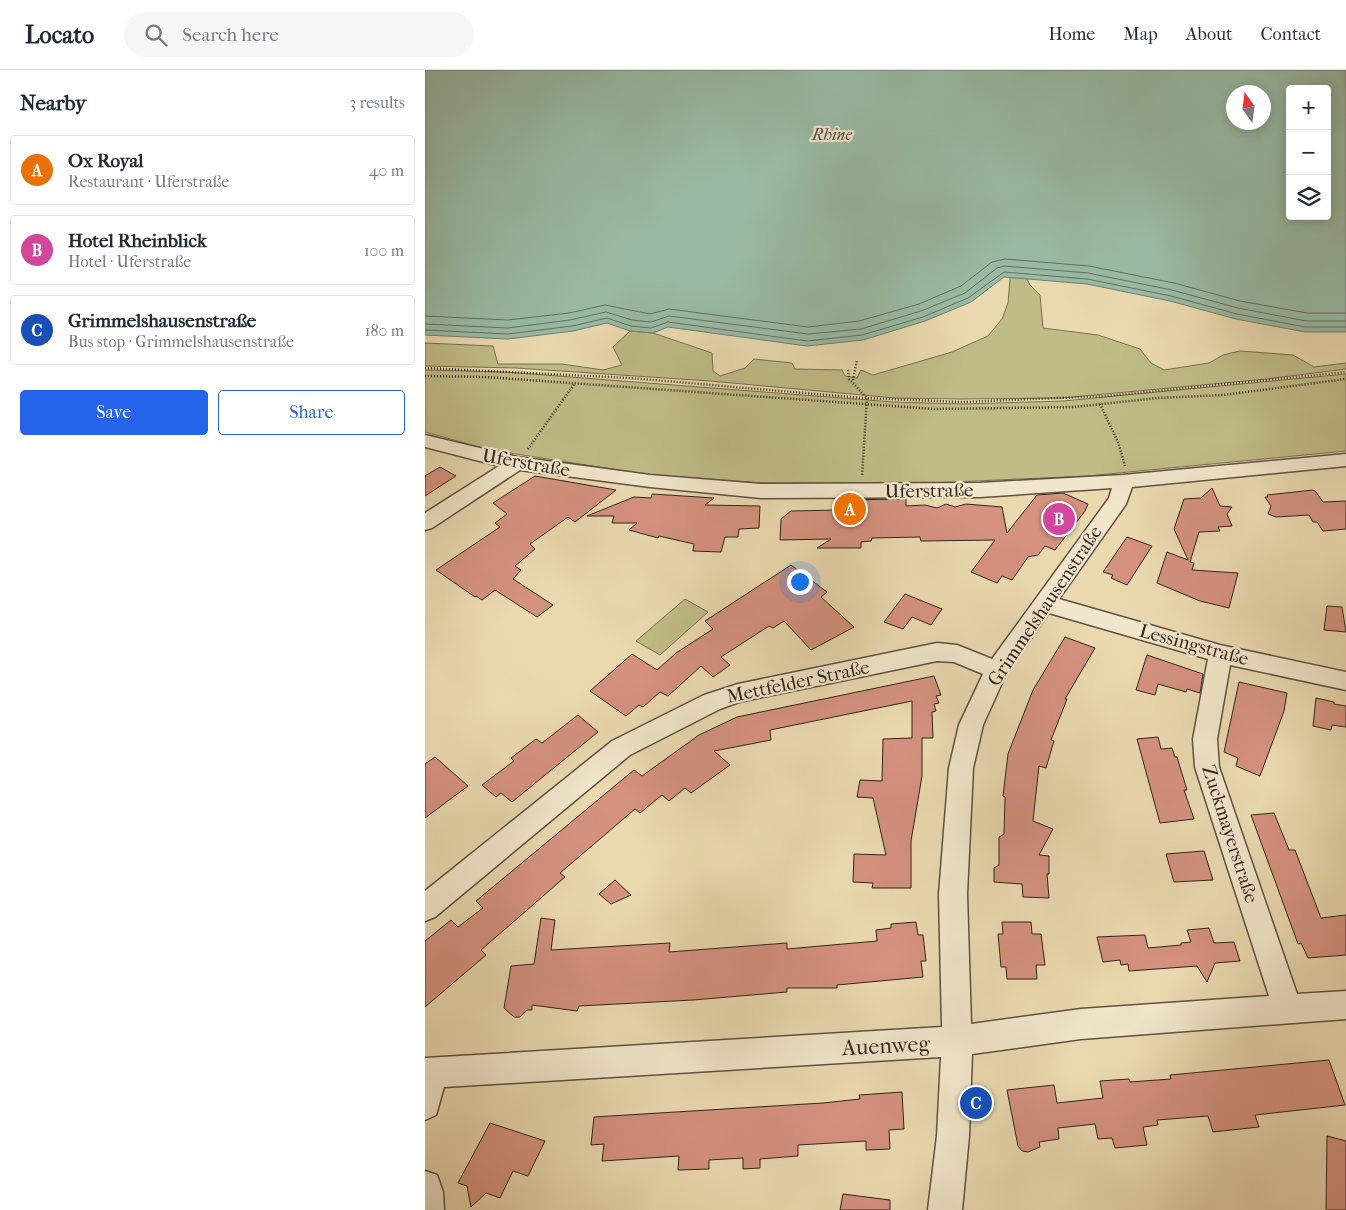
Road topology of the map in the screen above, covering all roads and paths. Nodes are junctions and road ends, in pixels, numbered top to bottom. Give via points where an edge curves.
1 (857, 360) dead end
2 (425, 368) edge
3 (848, 370) dead end
4 (1346, 372) edge
5 (425, 376) edge
6 (1346, 379) edge
7 (853, 380) dead end
8 (575, 383) junction
9 (867, 398) junction
10 (1100, 404) junction
11 (866, 405) junction
12 (425, 440) edge
13 (538, 450) dead end
14 (522, 453) junction
15 (1346, 460) edge
16 (1125, 470) junction
17 (853, 475) dead end
18 (866, 480) junction
19 (425, 523) edge
20 (1044, 603) junction
21 (1220, 654) junction
22 (996, 670) junction
23 (1346, 681) edge
24 (425, 908) edge
25 (1345, 1008) edge
26 (1288, 1010) junction
27 (957, 1042) junction
28 (428, 1073) edge
29 (425, 1104) edge
30 (425, 1187) edge
31 (427, 1210) edge
32 (945, 1210) edge

1 - 7 path
2 - 9 path via 509,370
3 - 9 path via 849,379
4 - 9 path via 1063,399 962,402
5 - 8 path
6 - 10 path via 1223,395
8 - 11 path
8 - 14 path
9 - 11 path
10 - 11 path via 1001,409
10 - 16 path via 1118,442
11 - 18 path
12 - 14 street, Uferstraße
13 - 14 path
14 - 18 street, Uferstraße via 649,481 761,491
14 - 19 street
15 - 16 street, Uferstraße
16 - 18 street, Uferstraße via 980,490
16 - 20 street, Grimmelshausenstraße via 1119,499
17 - 18 path
20 - 21 street, Lessingstraße
20 - 22 street, Grimmelshausenstraße
21 - 23 street, Lessingstraße
21 - 26 street, Zuckmayerstraße via 1205,739 1207,767
22 - 24 street, Mettfelder Straße via 957,654 937,652 738,693 712,702 621,748
22 - 27 street, Grimmelshausenstraße via 971,725 961,768 953,894
25 - 26 street, Auenweg
26 - 27 street, Auenweg via 1081,1024
27 - 28 street, Auenweg
27 - 32 street, Grimmelshausenstraße via 953,1136
28 - 29 street
30 - 31 street

